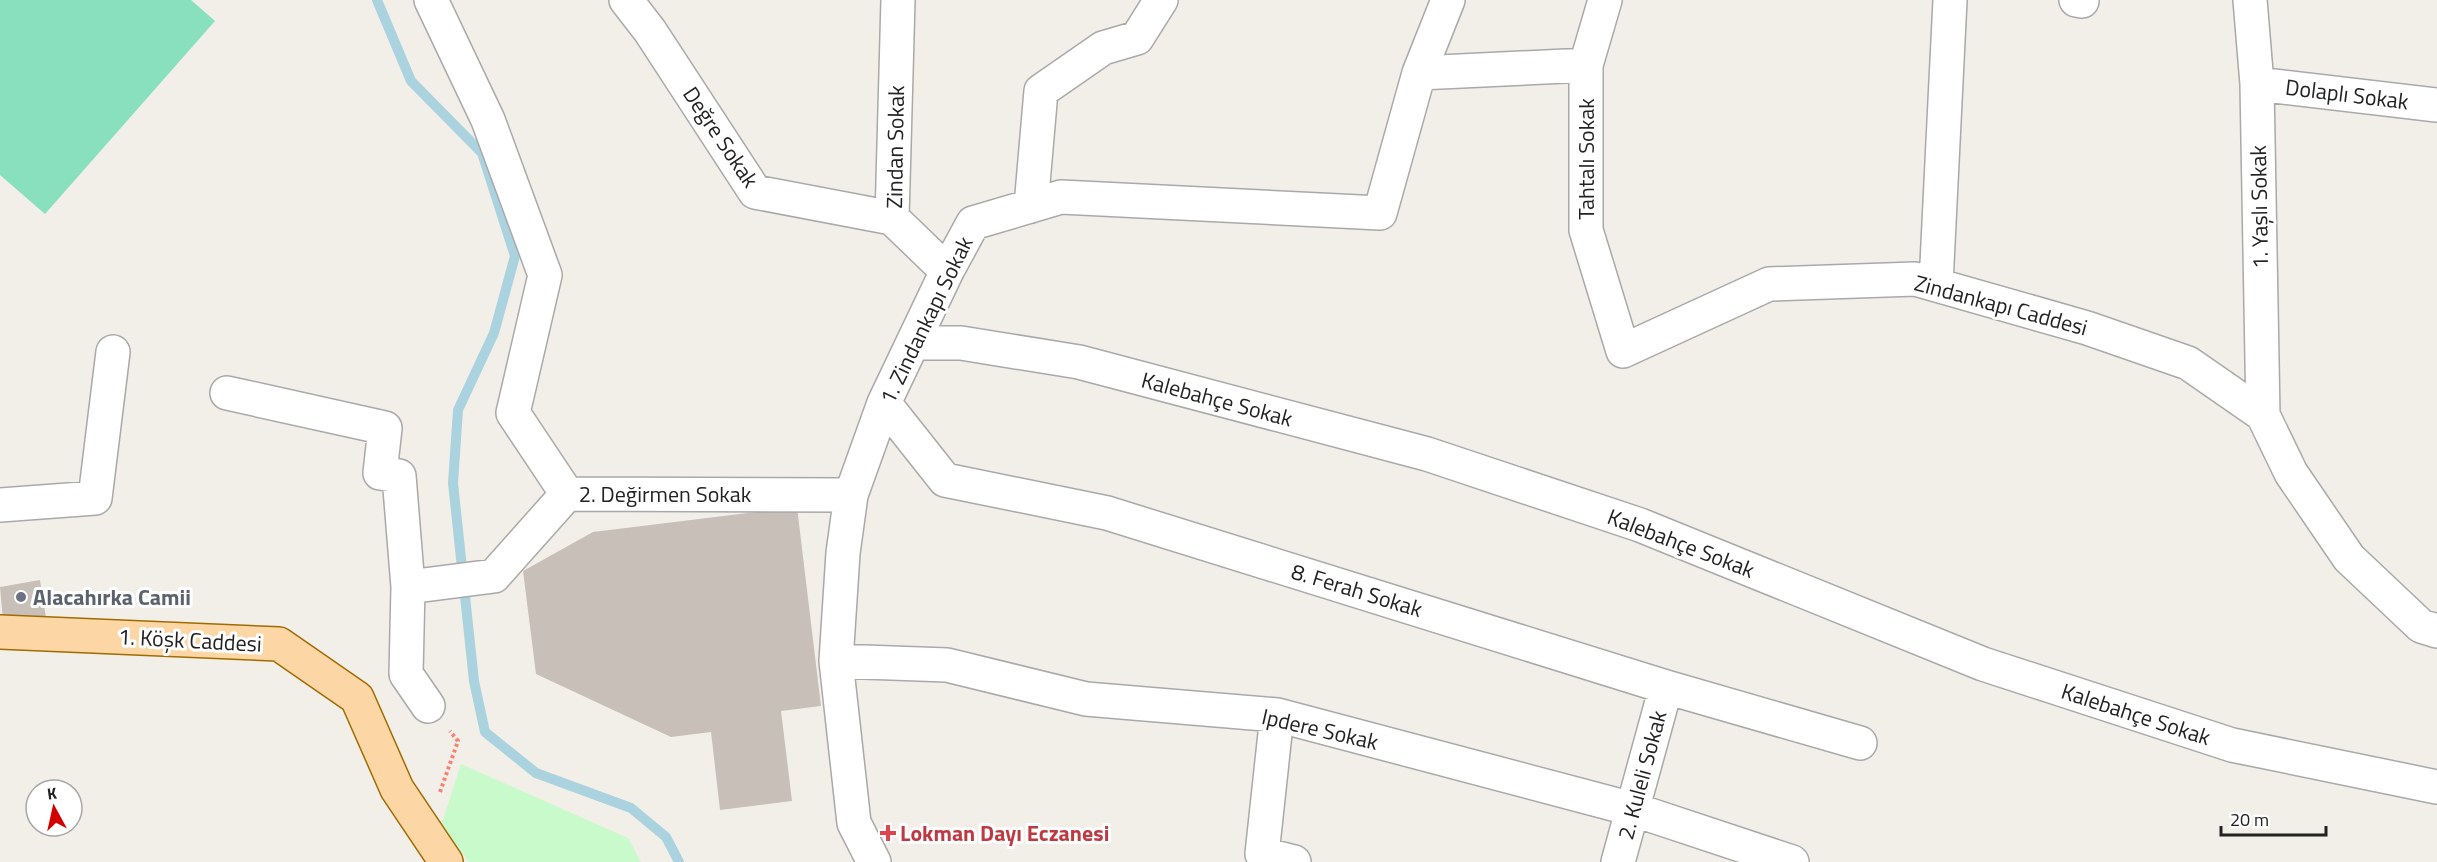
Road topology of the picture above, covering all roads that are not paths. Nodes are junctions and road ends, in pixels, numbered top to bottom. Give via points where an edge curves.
1 (431, 0) edge
2 (626, 0) edge
3 (898, 0) edge
4 (1161, 0) edge
5 (1448, 0) edge
6 (1605, 0) edge
7 (1950, 0) edge
8 (2076, 0) edge
9 (2250, 0) edge
10 (2082, 1) edge
11 (1586, 65) junction
12 (1419, 73) junction
13 (2257, 84) junction
14 (2437, 105) edge
15 (1031, 206) junction
16 (892, 218) junction
17 (947, 271) junction
18 (1936, 284) junction
19 (913, 343) junction
20 (1623, 351) joint
21 (113, 352) dead end
22 (227, 393) dead end
23 (884, 403) junction
24 (2263, 415) junction
25 (567, 494) junction
26 (851, 495) junction
27 (0, 506) edge
28 (418, 586) junction
29 (2437, 631) edge
30 (0, 632) edge
31 (836, 661) junction
32 (1666, 687) junction
33 (428, 706) road end
34 (1277, 715) junction
35 (1860, 743) dead end
36 (2437, 787) edge
37 (1632, 809) junction
38 (446, 862) edge
39 (874, 862) edge
40 (1294, 862) edge
41 (1618, 862) edge
42 (1791, 862) edge

1 - 25 street via 488,120 545,275 513,413
2 - 16 street, Değre Sokak via 755,192
3 - 16 street, Zindan Sokak
4 - 15 street via 1137,38 1103,48 1041,91
5 - 12 street, 1. Zindankapı Sokak
6 - 11 street, Tahtalı Sokak
7 - 18 street
8 - 10 street
9 - 13 street, 1. Yaşlı Sokak
11 - 12 street
11 - 20 street, Tahtalı Sokak via 1586,230
12 - 15 street, 1. Zindankapı Sokak via 1380,213 1061,197
13 - 14 street, Dolaplı Sokak
13 - 24 street, 1. Yaşlı Sokak
15 - 17 street, 1. Zindankapı Sokak via 974,223
16 - 17 street, Zindan Sokak
17 - 19 street, 1. Zindankapı Sokak
18 - 20 street, Zindankapı Caddesi via 1915,279 1769,284
18 - 24 street, Zindankapı Caddesi via 2087,328 2188,363
19 - 23 street, 1. Zindankapı Sokak
19 - 36 street, Kalebahçe Sokak via 961,343 1079,362 1426,454 1640,525 2005,671 2232,745
21 - 27 street via 95,498
22 - 28 street via 385,428 380,473 399,476
23 - 26 street, 1. Zindankapı Sokak
23 - 32 street, 8. Ferah Sokak via 945,480 1107,513
24 - 29 street via 2291,473 2349,558 2421,626
25 - 26 street, 2. Değirmen Sokak
25 - 28 street, 2. Değirmen Sokak via 494,576
26 - 31 street, 1. Zindankapı Sokak
28 - 33 street via 406,674
30 - 38 main road, 1. Köşk Caddesi via 279,644 357,699 396,789
31 - 34 street, Ipdere Sokak via 947,665 1086,699
31 - 39 street, 1. Zindankapı Sokak via 855,823
32 - 35 street, 8. Ferah Sokak
32 - 37 street, 2. Kuleli Sokak
34 - 37 street, Ipdere Sokak
34 - 40 street via 1262,854
37 - 41 street, 2. Kuleli Sokak
37 - 42 street, Ipdere Sokak

